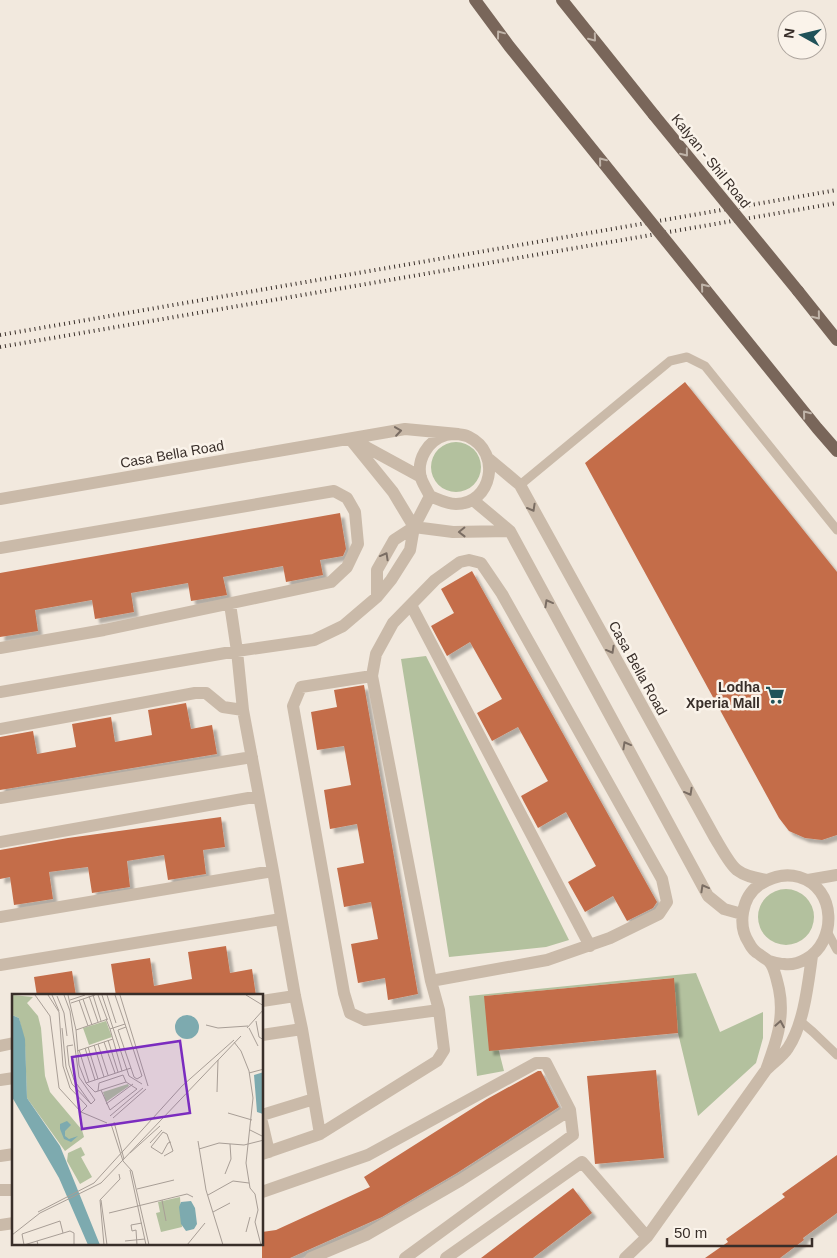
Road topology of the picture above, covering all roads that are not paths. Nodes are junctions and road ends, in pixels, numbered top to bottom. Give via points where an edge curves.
1 (474, 0) edge
2 (562, 0) edge
3 (837, 340) edge
4 (458, 434) junction
5 (350, 439) junction
6 (837, 451) edge
7 (489, 459) junction
8 (421, 477) junction
9 (520, 485) junction
10 (430, 496) junction
11 (0, 499) edge
12 (472, 500) junction
13 (414, 527) junction
14 (837, 530) edge
15 (510, 532) junction
16 (0, 548) edge
17 (377, 596) junction
18 (230, 604) junction
19 (411, 605) junction
20 (0, 648) edge
21 (237, 651) junction
22 (372, 676) junction
23 (0, 692) edge
24 (243, 710) junction
25 (0, 729) edge
26 (252, 757) junction
27 (259, 796) junction
28 (0, 798) edge
29 (0, 842) edge
30 (273, 871) junction
31 (837, 875) edge
32 (767, 880) junction
33 (808, 880) junction
34 (742, 914) junction
35 (0, 917) edge
36 (834, 918) edge
37 (281, 920) junction
38 (828, 933) junction
39 (590, 946) junction
40 (837, 950) edge
41 (812, 956) junction
42 (769, 961) junction
43 (0, 965) edge
44 (431, 981) junction
45 (295, 996) junction
46 (264, 1001) edge
47 (439, 1010) junction
48 (800, 1022) junction
49 (302, 1029) junction
50 (264, 1036) edge
51 (837, 1055) edge
52 (766, 1070) junction
53 (314, 1099) junction
54 (570, 1110) junction
55 (264, 1114) edge
56 (320, 1134) junction
57 (264, 1138) edge
58 (266, 1153) edge
59 (264, 1191) edge
60 (647, 1237) junction
61 (311, 1258) edge
62 (404, 1258) edge
63 (446, 1258) edge
64 (625, 1258) edge

6 -> 1 main road, bridge
2 -> 3 main road, Kalyan - Shil Road, bridge
5 -> 4 street, Casa Bella Road via 405,429
4 - 7 street, Casa Bella Road via 477,442
4 - 8 street via 437,439 429,446 420,466
5 - 8 street
5 - 11 street, Casa Bella Road
5 - 13 street via 392,492
7 - 9 street, Casa Bella Road
7 - 12 street via 488,482
8 - 10 street
9 - 14 lane via 670,361 687,357 705,366
9 -> 32 street, Casa Bella Road via 715,838 736,870
10 - 12 street via 456,504
10 - 13 street
12 - 15 street
15 -> 13 street via 453,532
13 - 17 street via 410,550
17 -> 13 street via 377,570 394,540
34 -> 15 street via 724,909 708,896
16 - 18 street via 334,492 348,498 354,512 358,544 347,567 331,582
17 - 21 street via 343,626 314,640
18 - 20 street
18 - 21 street
19 - 22 street via 393,623 376,654
19 - 39 street
19 - 39 street via 435,580 460,562 481,563 502,594 662,879 667,902 659,914
21 - 23 street
21 - 24 street
22 - 44 street
22 - 47 street via 301,687 293,706 344,993 350,1014 365,1020
24 - 25 street via 223,707 206,693 195,693
24 - 26 street
26 - 27 street
26 - 28 street
27 - 29 street
27 - 30 street
30 - 35 street
30 - 37 street
31 - 33 street, Casa Bella Road
32 - 33 street, Casa Bella Road via 781,876
32 - 34 street via 755,888
33 - 36 street via 820,891
34 - 42 street via 748,942
36 - 38 street
37 - 43 street
37 - 45 street
38 - 40 lane
38 - 41 street
39 - 44 street via 547,960
41 - 42 street via 798,963
41 - 48 street
52 -> 42 street via 782,1017 779,990
44 - 47 street
45 - 46 street
45 - 49 street
47 - 56 street via 444,1050 436,1061
48 - 51 lane
48 - 52 street via 788,1049
49 - 50 street
49 - 53 street
52 - 60 street
53 - 55 street
53 - 56 street
54 - 59 street via 546,1063 536,1063 368,1155
54 - 61 street via 366,1236
54 - 62 street via 573,1135
56 - 58 street
57 - 58 street
60 - 63 street via 582,1162
60 - 64 street

